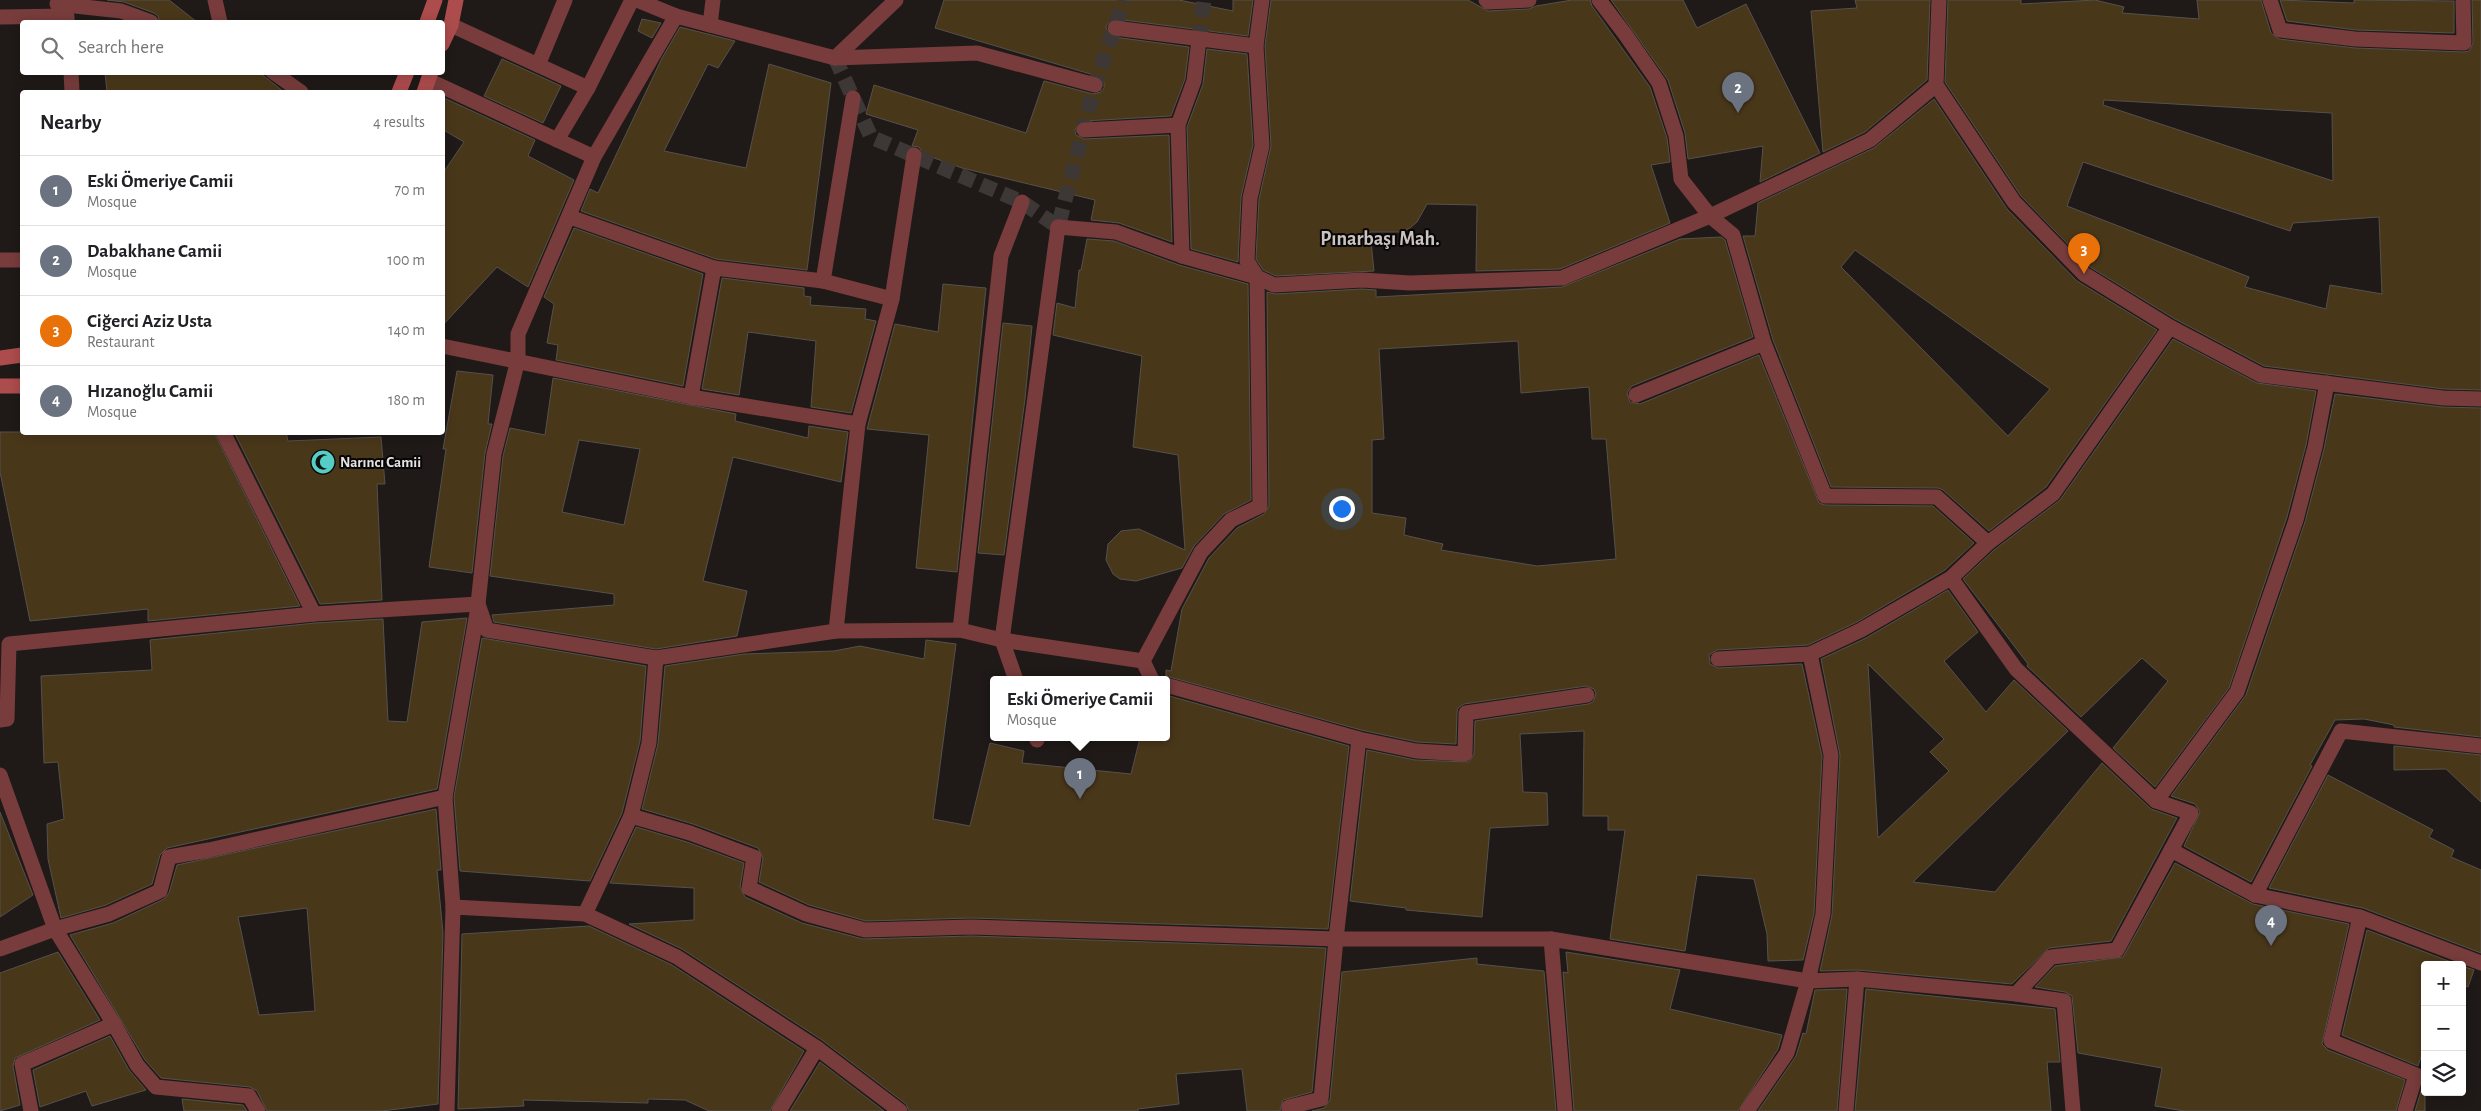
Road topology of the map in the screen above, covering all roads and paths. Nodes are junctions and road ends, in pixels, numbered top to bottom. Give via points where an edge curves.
1 (215, 0) edge
2 (435, 0) edge
3 (456, 0) edge
4 (565, 0) edge
5 (632, 0) edge
6 (637, 0) edge
7 (713, 0) edge
8 (896, 0) edge
9 (1262, 0) edge
10 (1486, 0) edge
11 (1529, 0) edge
12 (1599, 0) edge
13 (1938, 0) edge
14 (2270, 0) edge
15 (2463, 0) edge
16 (57, 2) edge
17 (676, 16) junction
18 (0, 17) edge
19 (67, 20) edge
20 (146, 20) edge
21 (220, 20) edge
22 (428, 20) edge
23 (450, 25) junction
24 (710, 25) junction
25 (1115, 28) dead end
26 (445, 37) edge
27 (1199, 40) junction
28 (1256, 46) junction
29 (835, 58) junction
30 (538, 65) junction
31 (71, 75) edge
32 (277, 75) edge
33 (407, 75) edge
34 (427, 82) edge
35 (1094, 85) dead end
36 (1936, 85) junction
37 (588, 88) junction
38 (72, 90) edge
39 (297, 90) edge
40 (400, 90) edge
41 (445, 90) edge
42 (445, 90) edge
43 (854, 98) dead end
44 (1178, 125) junction
45 (1084, 130) dead end
46 (557, 140) junction
47 (914, 155) dead end
48 (594, 157) junction
49 (1022, 202) dead end
50 (1710, 216) junction
51 (570, 217) junction
52 (1182, 256) junction
53 (0, 260) edge
54 (20, 260) edge
55 (714, 268) junction
56 (1257, 277) junction
57 (823, 281) junction
58 (892, 299) junction
59 (2170, 327) junction
60 (1764, 343) junction
61 (445, 347) edge
62 (20, 355) edge
63 (0, 358) edge
64 (518, 360) junction
65 (2326, 383) junction
66 (0, 386) edge
67 (20, 386) edge
68 (1636, 395) dead end
69 (691, 397) junction
70 (2481, 399) edge
71 (858, 424) junction
72 (224, 435) edge
73 (1988, 543) junction
74 (1951, 578) junction
75 (478, 604) junction
76 (314, 614) junction
77 (960, 630) junction
78 (836, 631) junction
79 (1002, 640) junction
80 (1810, 654) junction
81 (656, 658) junction
82 (1718, 660) dead end
83 (1143, 661) junction
84 (1015, 676) edge
85 (1150, 676) edge
86 (1170, 686) edge
87 (1587, 695) dead end
88 (0, 720) edge
89 (1359, 739) junction
90 (2481, 746) edge
91 (0, 775) edge
92 (445, 797) junction
93 (2156, 801) junction
94 (631, 816) junction
95 (2171, 850) junction
96 (2255, 895) junction
97 (453, 907) junction
98 (585, 914) junction
99 (2360, 918) junction
100 (55, 929) junction
101 (1336, 939) junction
102 (1552, 939) junction
103 (0, 949) edge
104 (2481, 963) edge
105 (1857, 979) junction
106 (1808, 981) junction
107 (2016, 994) junction
108 (114, 1024) junction
109 (817, 1048) junction
110 (31, 1111) edge
111 (258, 1111) edge
112 (447, 1111) edge
113 (779, 1111) edge
114 (900, 1111) edge
115 (1289, 1111) edge
116 (1565, 1111) edge
117 (1747, 1111) edge
118 (1846, 1111) edge
119 (2072, 1111) edge
120 (2405, 1111) edge

1 - 21 street
2 - 22 main road
3 - 23 main road
4 - 30 street
5 - 37 street
6 - 17 street
7 - 24 street
8 - 29 street
9 - 28 street
10 - 11 street
12 - 50 street via 1659,83 1676,136 1681,178
13 - 36 street
14 - 15 street via 2280,30 2356,39 2464,43
16 - 19 street
16 - 20 street via 121,11
17 - 24 street
17 - 48 street
18 - 19 street
23 - 26 main road
23 - 30 street
24 - 29 street
25 - 27 street
27 - 28 street
27 - 44 street via 1194,82
28 - 56 street via 1262,146 1250,198 1247,261
29 - 35 street via 977,53
30 - 37 street
31 - 38 street
32 - 39 street
33 - 40 main road
34 - 42 street
36 - 50 street via 1870,140
36 - 59 street via 2014,202 2084,274
37 - 46 street
41 - 46 street
43 - 57 street
44 - 45 street
44 - 52 street
46 - 48 street
47 - 58 street
48 - 51 street
49 - 77 street via 1001,256
50 - 56 street via 1562,278 1410,283 1362,280 1274,285
50 - 60 street via 1732,235
51 - 55 street
51 - 64 street via 518,334
52 - 56 street
52 - 79 street via 1116,232 1058,227
53 - 54 street
55 - 57 street
55 - 69 street
56 - 83 street via 1260,506 1231,520 1202,552
57 - 58 street
58 - 71 street
59 - 65 street via 2261,375
59 - 73 street via 2053,494
60 - 68 street
60 - 73 street via 1825,496 1937,497
61 - 64 street
62 - 63 main road
64 - 69 street
64 - 75 street via 494,454
65 - 70 street via 2443,398
65 - 93 street via 2315,447 2296,520 2237,692
66 - 67 main road
69 - 71 street
71 - 78 street
72 - 76 street
73 - 74 street
74 - 80 street via 1862,630
74 - 93 street via 2016,668
75 - 76 street
75 - 81 street via 487,630
75 - 92 street
76 - 88 street via 10,644 6,719
77 - 78 street
77 - 79 street
78 - 81 street
79 - 83 street
79 - 84 street
80 - 82 street
80 - 106 street via 1831,755 1823,914
81 - 94 street via 650,743
83 - 85 street
86 - 89 street
87 - 89 street via 1466,713 1465,754 1416,751
89 - 101 street
90 - 96 street via 2341,731
91 - 100 street
92 - 97 street
92 - 100 street via 169,857 160,891 109,914
93 - 95 street via 2191,813
94 - 98 street
94 - 101 street via 690,833 754,857 749,888 806,914 865,930 970,928
95 - 96 street
95 - 107 street via 2117,950 2052,958
96 - 99 street
97 - 98 street
97 - 112 street
98 - 109 street via 677,957
99 - 104 street
99 - 120 street via 2331,1041 2416,1075
100 - 103 street
100 - 108 street
101 - 102 street
101 - 115 street via 1321,1099 1289,1107
102 - 106 street
102 - 116 street
105 - 106 street
105 - 107 street
105 - 118 street
106 - 117 street via 1787,1053
107 - 119 street via 2064,1001
108 - 110 street via 22,1064
108 - 111 street via 137,1065 156,1087 249,1096
109 - 113 street
109 - 114 street

